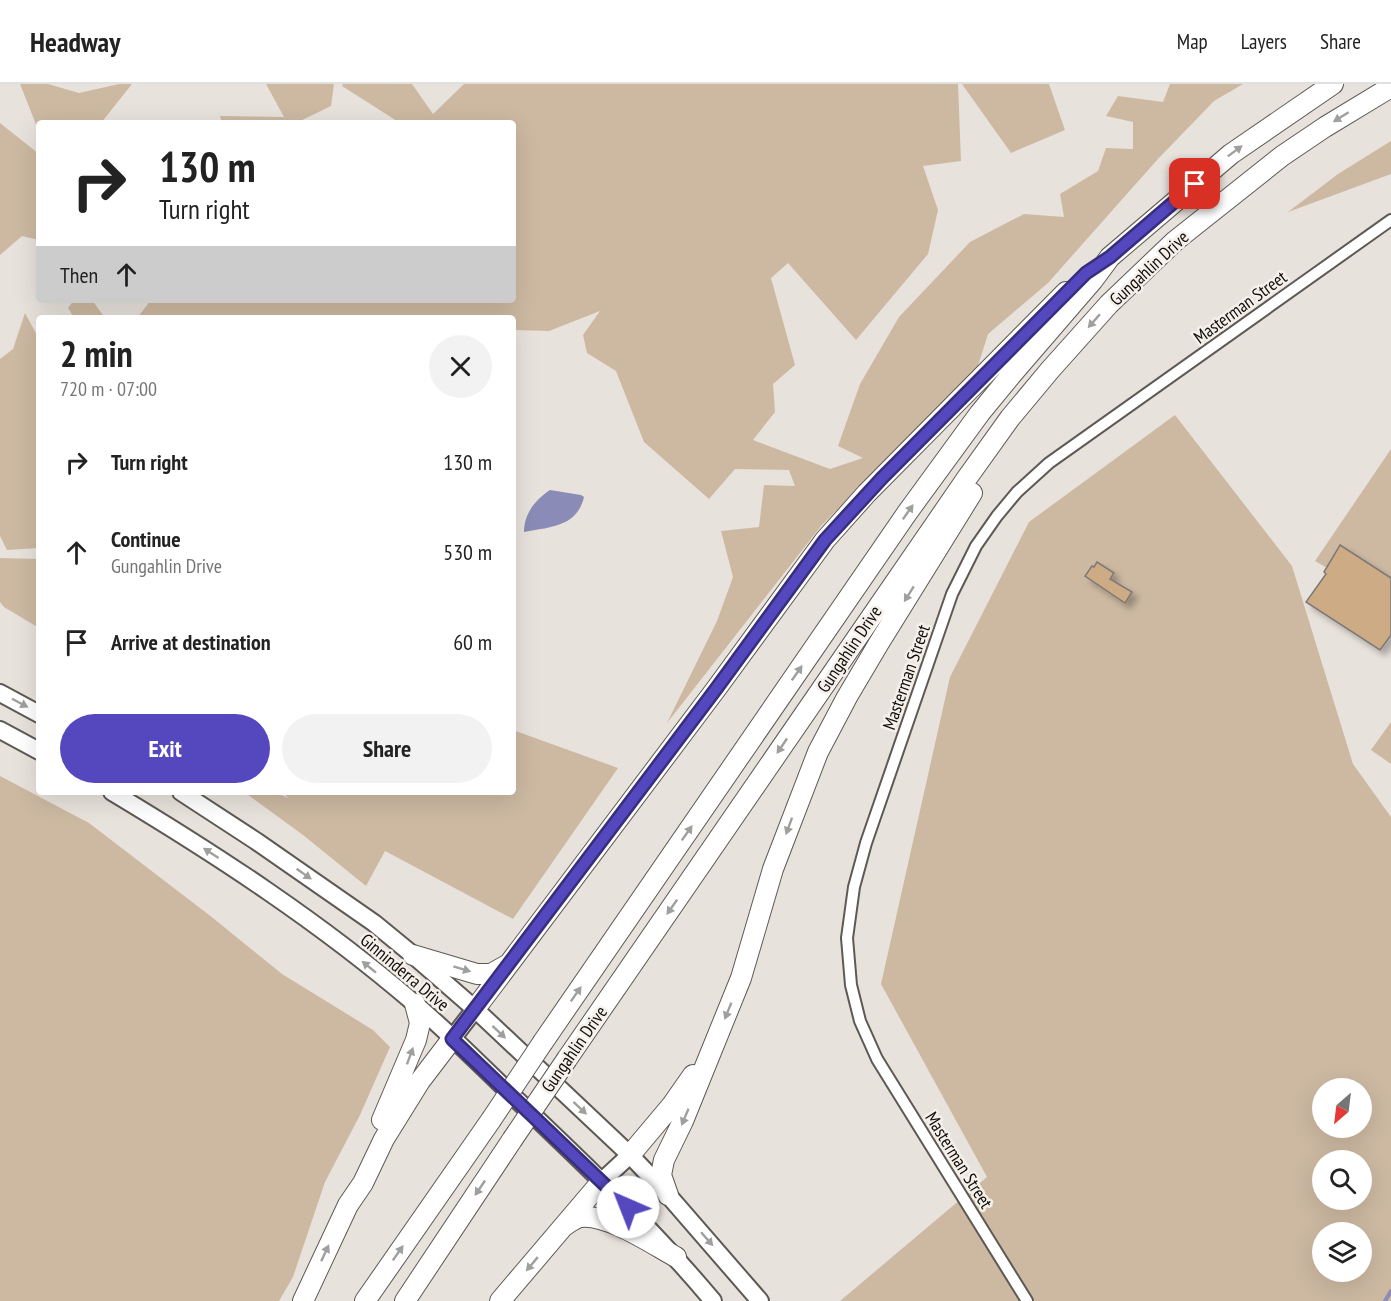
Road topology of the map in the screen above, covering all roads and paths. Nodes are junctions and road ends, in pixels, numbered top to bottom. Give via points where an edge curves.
1 (1333, 84) edge
2 (1391, 87) edge
3 (1391, 220) edge
4 (1110, 257) junction
5 (1068, 352) junction
6 (0, 693) edge
7 (36, 712) edge
8 (0, 730) edge
9 (36, 749) edge
10 (117, 795) edge
11 (186, 795) edge
12 (413, 955) junction
13 (509, 964) junction
14 (415, 1004) junction
15 (475, 1009) junction
16 (452, 1039) junction
17 (715, 1043) junction
18 (630, 1155) junction
19 (602, 1181) junction
20 (668, 1195) junction
21 (348, 1205) junction
22 (563, 1226) junction
23 (676, 1257) junction
24 (303, 1301) edge
25 (365, 1301) edge
26 (405, 1301) edge
27 (500, 1301) edge
28 (713, 1301) edge
29 (760, 1301) edge
30 (1028, 1301) edge

4 -> 1 highway, Gungahlin Drive via 1231,154
2 -> 5 highway, Gungahlin Drive via 1282,156 1175,241 1109,304
3 - 30 street, Masterman Street via 1049,463 1017,492 976,546 952,594 866,843 854,887 847,938 851,985 860,1021 877,1059
4 - 13 highway via 1086,273 1049,309 874,485 825,540
25 -> 4 highway, Gungahlin Drive, bridge via 942,464
5 -> 17 highway via 978,483 847,697 818,753 773,869 741,978
5 -> 26 highway, Gungahlin Drive, bridge via 1010,418 967,478
6 -> 7 main road
8 - 9 main road
14 -> 10 main road, Ginninderra Drive via 256,884
11 -> 12 main road, Ginninderra Drive via 366,917
12 -> 13 highway via 477,974 491,974
12 - 15 main road, Ginninderra Drive
13 - 15 highway
14 - 16 main road, Ginninderra Drive
21 -> 14 highway via 354,1175 389,1107 416,1040 420,1023
15 - 16 main road
15 -> 18 main road, Ginninderra Drive
16 - 19 main road, Ginninderra Drive
16 - 21 highway via 404,1105
17 - 18 highway via 672,1105
17 -> 20 highway via 664,1160 661,1175
18 - 19 main road
18 - 20 main road, Ginninderra Drive
19 - 22 highway
19 - 23 main road, Ginninderra Drive
20 -> 29 main road, Ginninderra Drive
24 -> 21 highway
22 - 23 highway via 580,1217 595,1218 628,1229
22 -> 27 highway
23 - 28 main road, Ginninderra Drive

